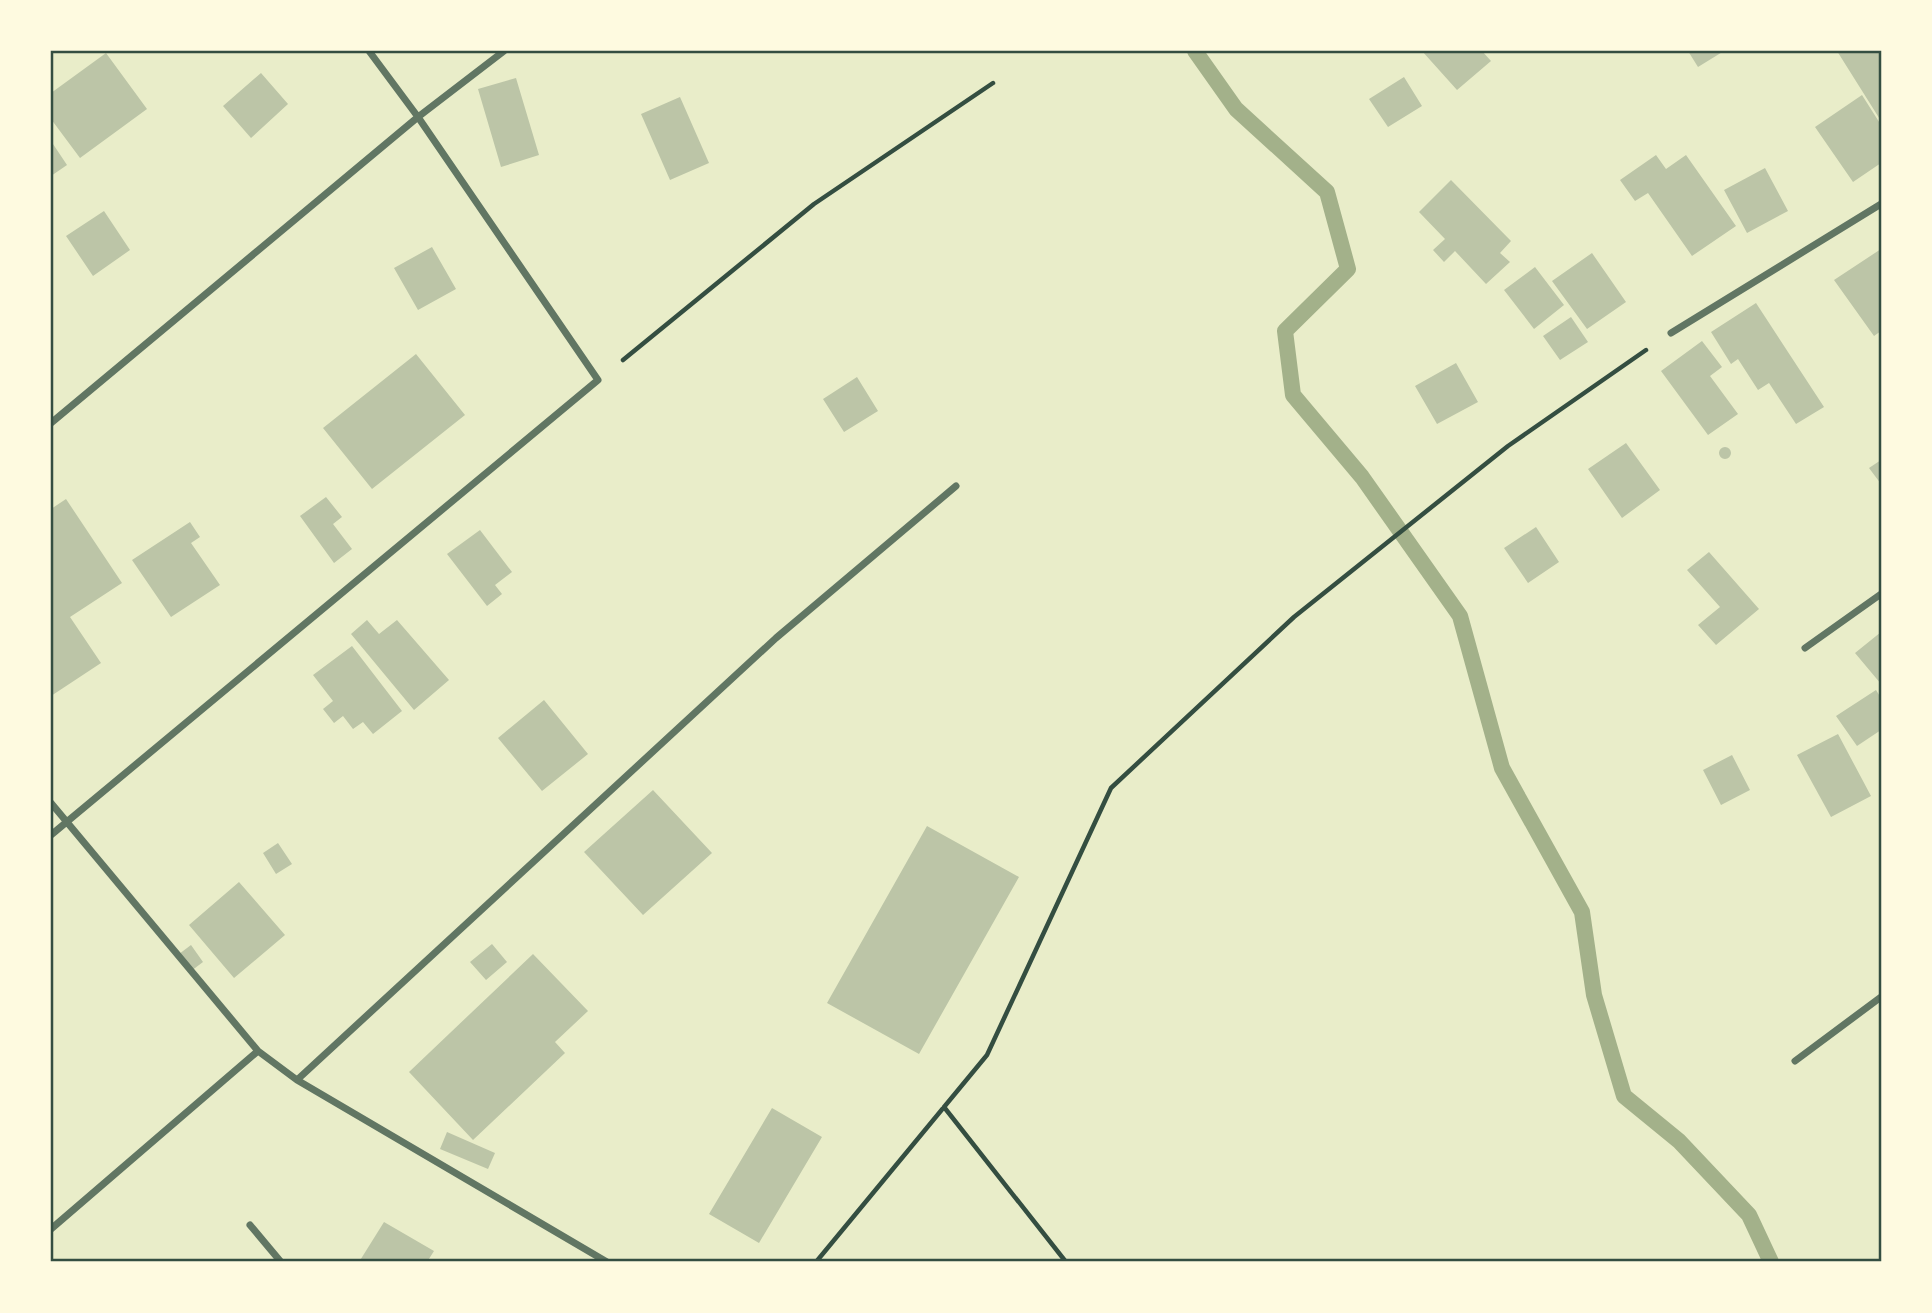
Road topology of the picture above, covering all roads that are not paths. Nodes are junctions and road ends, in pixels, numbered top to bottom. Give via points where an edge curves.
1 (369, 51) edge
2 (504, 51) edge
3 (418, 117) junction
4 (1881, 204) edge
5 (1671, 333) road end
6 (51, 423) edge
7 (956, 486) dead end
8 (1881, 594) edge
9 (1805, 648) dead end
10 (51, 803) edge
11 (66, 823) junction
12 (51, 835) edge
13 (1881, 997) edge
14 (258, 1051) junction
15 (1795, 1060) dead end
16 (297, 1080) junction
17 (250, 1225) dead end
18 (51, 1229) edge
19 (281, 1262) edge
20 (607, 1262) edge

1 - 3 street
2 - 3 street
3 - 6 street
3 - 11 street via 598,380
4 - 5 street
7 - 16 street via 776,638
8 - 9 street
10 - 11 street
11 - 12 street
11 - 14 street
13 - 15 street
14 - 16 street
14 - 18 street
16 - 20 street
17 - 19 street

